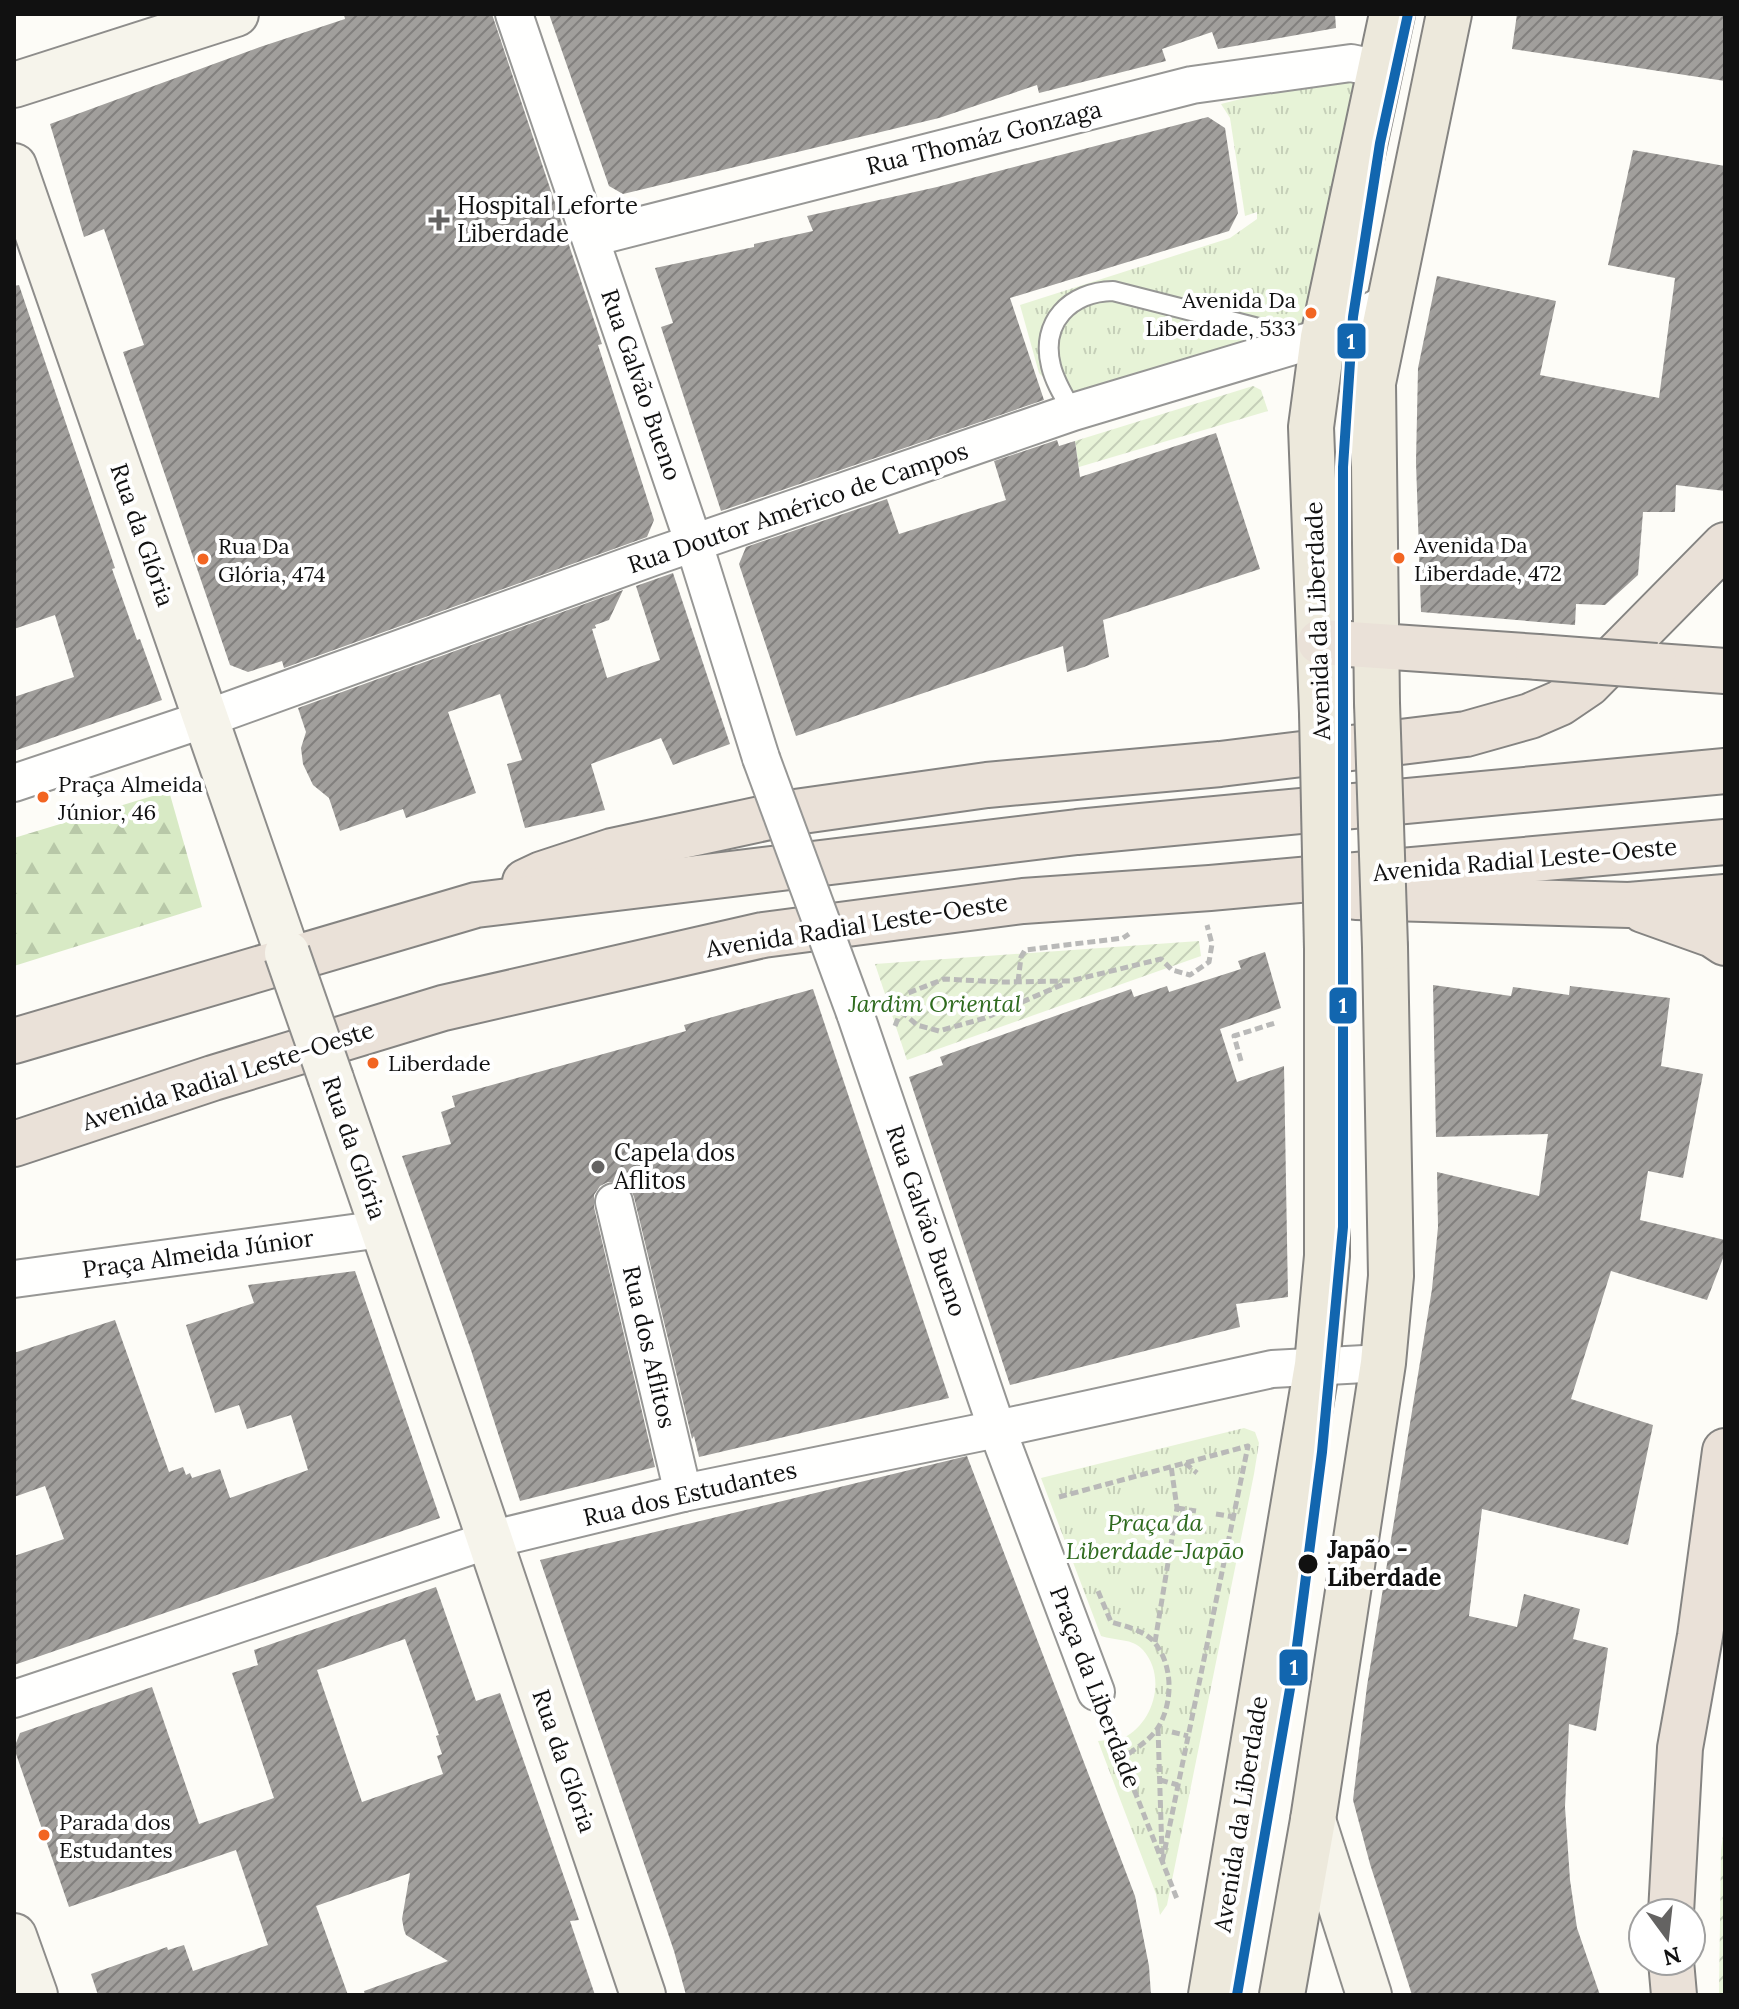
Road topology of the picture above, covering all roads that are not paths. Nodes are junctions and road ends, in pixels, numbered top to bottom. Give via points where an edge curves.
1 (236, 14) edge
2 (514, 14) edge
3 (1392, 14) edge
4 (1449, 14) edge
5 (1380, 69) junction
6 (14, 85) edge
7 (14, 166) edge
8 (591, 238) junction
9 (1390, 301) junction
10 (1311, 340) junction
11 (1073, 412) junction
12 (694, 544) junction
13 (1725, 545) edge
14 (1320, 642) junction
15 (1375, 646) junction
16 (1724, 666) edge
17 (205, 719) junction
18 (1725, 771) edge
19 (14, 783) edge
20 (1725, 842) edge
21 (1725, 897) edge
22 (1207, 904) junction
23 (476, 905) junction
24 (1629, 905) junction
25 (1725, 943) edge
26 (14, 1041) edge
27 (14, 1144) edge
28 (614, 1202) dead end
29 (382, 1229) junction
30 (14, 1279) edge
31 (1383, 1363) junction
32 (1317, 1365) junction
33 (997, 1429) junction
34 (1725, 1451) edge
35 (683, 1493) junction
36 (489, 1540) junction
37 (1725, 1564) edge
38 (1700, 1636) junction
39 (1096, 1692) road end
40 (14, 1699) edge
41 (1313, 1820) junction
42 (1672, 1897) edge
43 (14, 1936) edge
44 (1281, 1994) edge
45 (35, 1995) edge
46 (643, 1995) edge
47 (1211, 1995) edge
48 (1369, 1995) edge

1 - 6 street
2 - 8 street, Rua Galvão Bueno
3 - 5 main road, Avenida da Liberdade
4 - 9 main road
5 - 8 street, Rua Thomáz Gonzaga via 1351,63 1192,85
5 - 10 main road, Avenida da Liberdade
7 - 17 street, Rua da Glória
8 - 12 street, Rua Galvão Bueno
9 - 10 street, Rua Doutor Américo de Campos
9 - 15 main road via 1373,383
10 - 11 street, Rua Doutor Américo de Campos
10 - 11 lane via 1113,291 1084,295 1058,316 1048,347 1051,366
10 - 14 main road, Avenida da Liberdade
11 - 12 street, Rua Doutor Américo de Campos
12 - 17 street, Rua Doutor Américo de Campos
12 - 33 street, Rua Galvão Bueno, bridge via 761,758
13 - 23 highway via 1588,684 1530,716 1466,734 987,785 788,813 612,851 542,874
14 - 15 highway
14 - 32 main road, Avenida da Liberdade, bridge via 1327,1256
15 - 16 highway, bridge
15 - 31 main road, bridge via 1391,1276
17 - 19 street
17 - 29 street, Rua da Glória, bridge
18 - 23 highway via 1077,832
20 - 22 highway, Avenida Radial Leste-Oeste
21 - 24 highway
22 - 24 highway
22 - 27 highway, Avenida Radial Leste-Oeste via 1023,901 763,935 443,1008
23 - 26 highway
24 - 25 highway
28 - 35 street, Rua dos Aflitos
29 - 30 street, Praça Almeida Júnior
29 - 36 street, Rua da Glória
31 - 32 street, Rua dos Estudantes
31 - 41 main road
32 - 33 street, Rua dos Estudantes via 1272,1369
32 - 47 main road, Avenida da Liberdade
33 - 35 street, Rua dos Estudantes
33 - 39 street, Praça da Liberdade
34 - 38 highway
35 - 36 street, Rua dos Estudantes
36 - 40 street, Rua dos Estudantes
36 - 46 street, Rua da Glória
37 - 38 highway
38 - 42 highway via 1680,1748
41 - 44 main road
41 - 48 street
43 - 45 street

